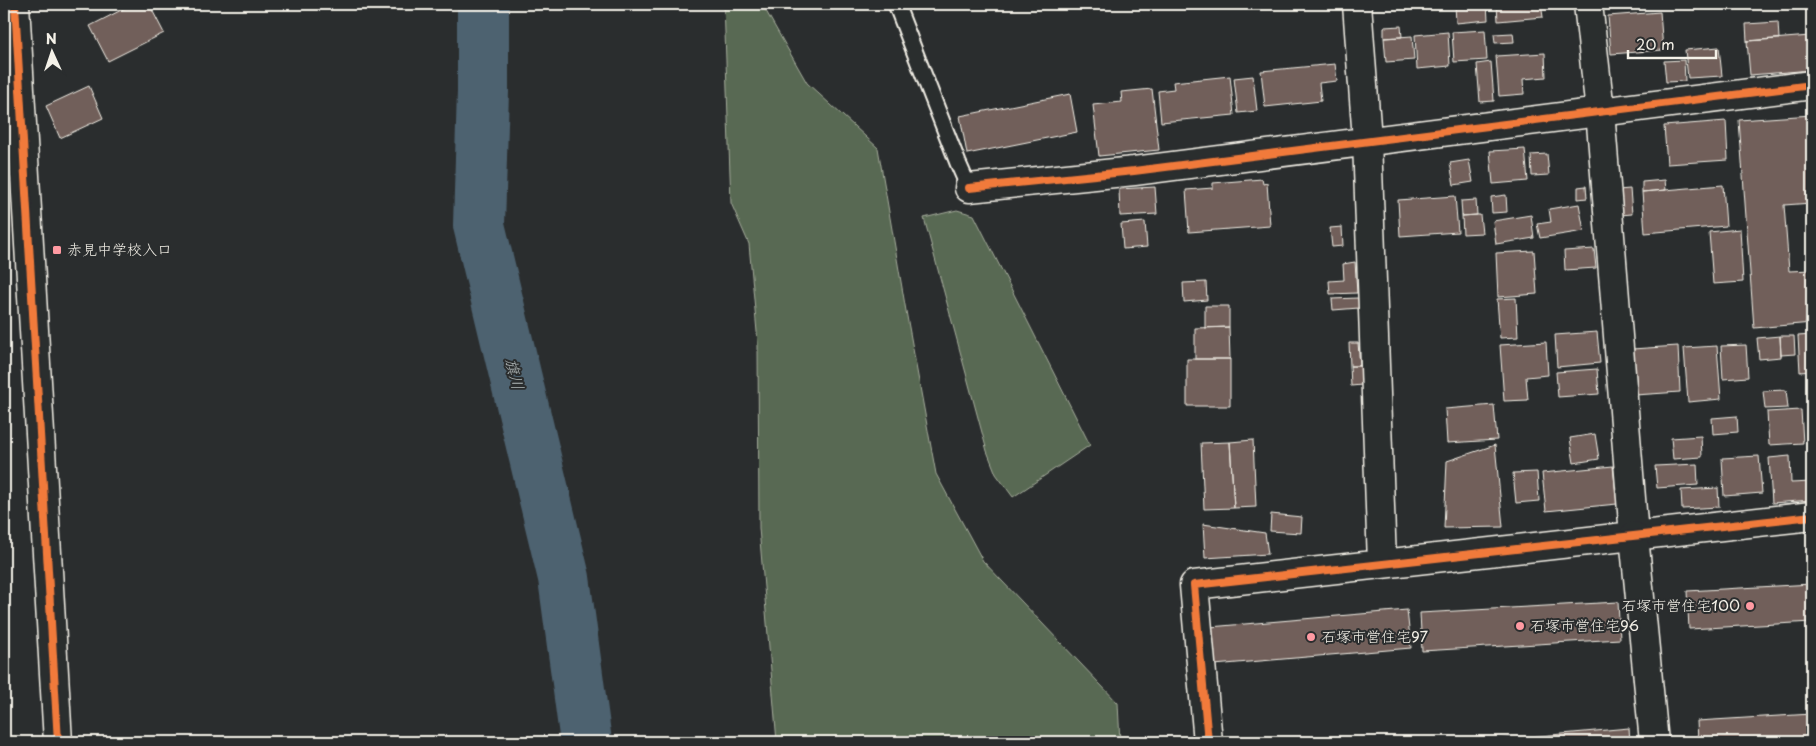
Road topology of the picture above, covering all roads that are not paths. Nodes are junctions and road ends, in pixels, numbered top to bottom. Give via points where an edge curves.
1 (15, 4) edge
2 (896, 4) edge
3 (1357, 4) edge
4 (1588, 4) edge
5 (11, 52) edge
6 (1812, 85) edge
7 (1600, 111) junction
8 (1367, 140) junction
9 (969, 188) joint
10 (1812, 516) edge
11 (1634, 536) junction
12 (1382, 563) junction
13 (58, 742) edge
14 (1208, 742) edge
15 (1654, 742) edge

1 - 5 street
2 - 9 lane
3 - 8 street
4 - 7 street
5 - 13 street
6 - 7 street
7 - 8 street
7 - 11 street
8 - 9 street
8 - 12 street
10 - 11 street
11 - 12 street
11 - 15 street
12 - 14 street via 1194,585

